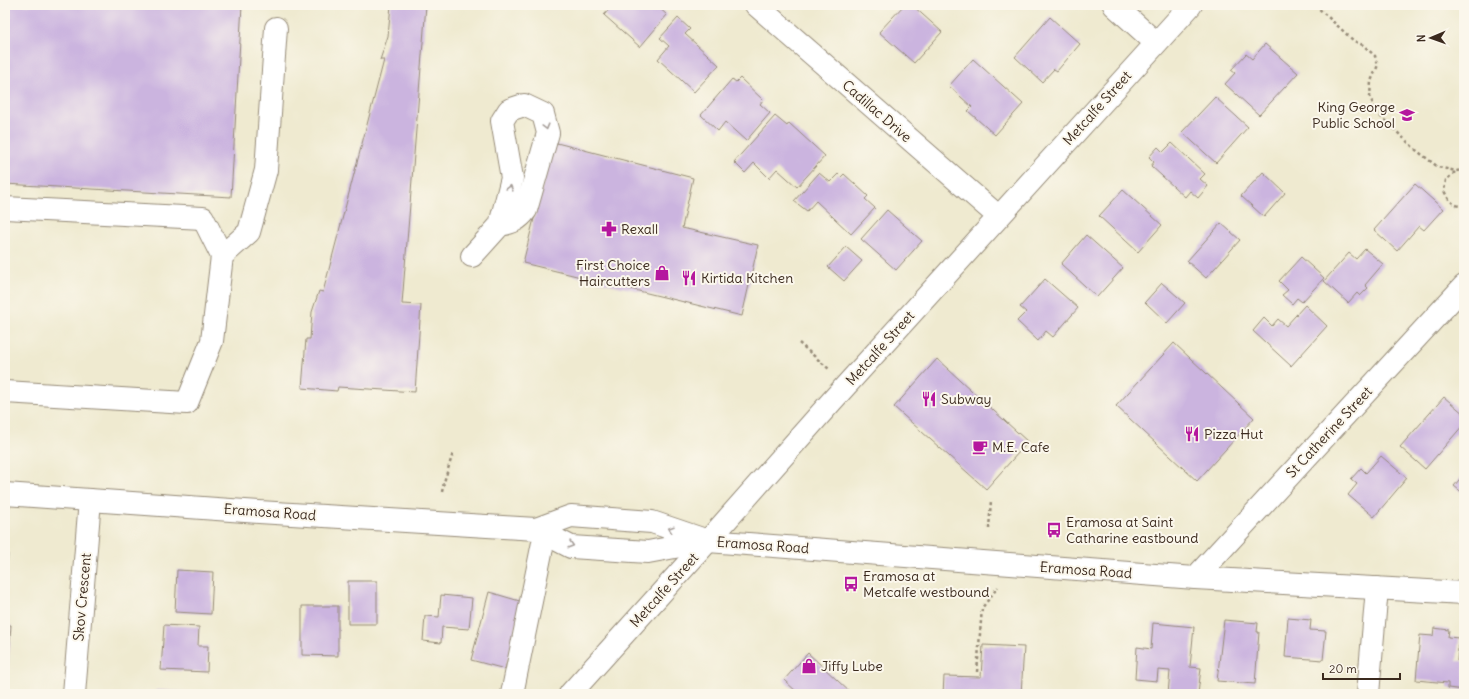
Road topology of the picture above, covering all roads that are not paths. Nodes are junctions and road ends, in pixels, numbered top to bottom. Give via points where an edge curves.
1 (756, 5) edge
2 (1114, 5) edge
3 (1191, 5) edge
4 (276, 28) dead end
5 (1156, 43) junction
6 (5, 208) edge
7 (999, 218) junction
8 (500, 225) junction
9 (222, 256) junction
10 (472, 256) dead end
11 (1464, 286) edge
12 (5, 392) edge
13 (5, 494) edge
14 (90, 500) junction
15 (540, 531) junction
16 (708, 541) junction
17 (1195, 578) junction
18 (1377, 588) junction
19 (1464, 593) edge
20 (74, 694) edge
21 (512, 694) edge
22 (570, 694) edge
23 (1368, 694) edge

1 - 7 street, Cadillac Drive
2 - 5 street
3 - 5 street, Metcalfe Street
4 - 9 street via 266,170 249,232
5 - 7 street, Metcalfe Street
6 - 9 street via 203,218
7 - 16 street, Metcalfe Street
8 -> 8 street via 512,178 502,120 509,110 524,106 543,114 548,133 526,210 514,222
8 - 10 street
9 - 12 street via 212,342 187,403
11 - 17 street, St Catherine Street
13 - 14 street, Eramosa Road
14 - 15 street, Eramosa Road
14 - 20 street, Skov Crescent
15 -> 16 street, Eramosa Road via 570,547 648,552
16 -> 15 street, Eramosa Road via 652,522 571,516
15 - 21 street
16 - 17 street, Eramosa Road
16 - 22 street, Metcalfe Street
17 - 18 street, Eramosa Road
18 - 19 street, Eramosa Road
18 - 23 street

